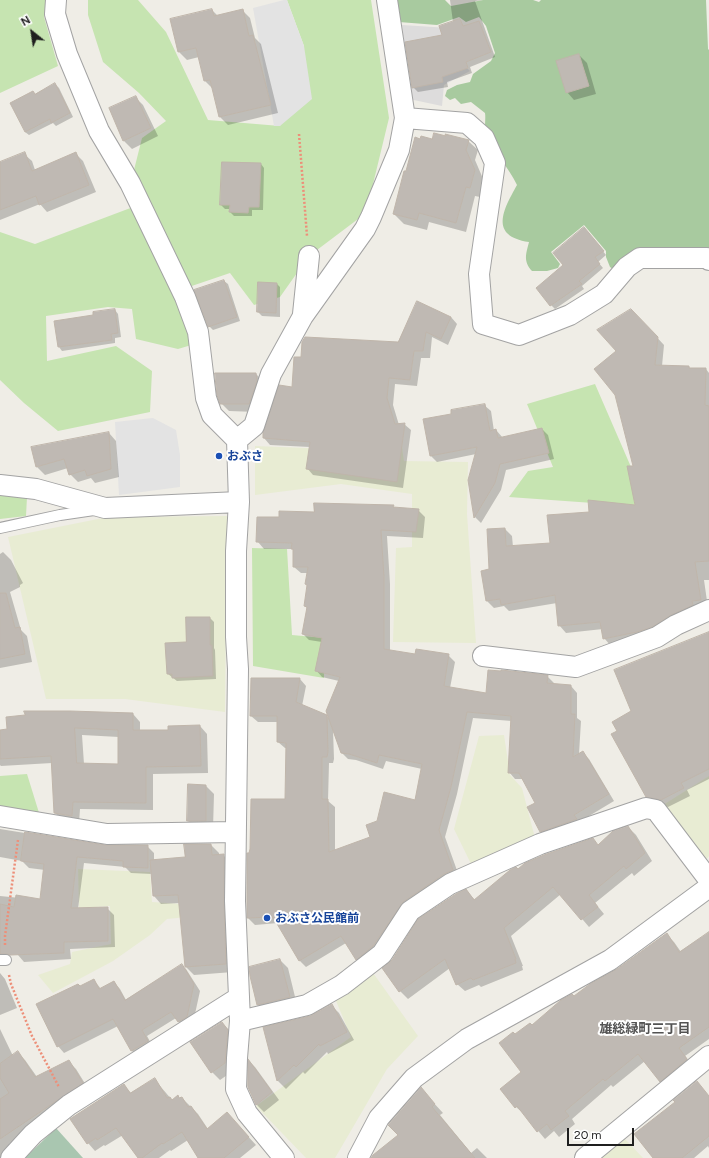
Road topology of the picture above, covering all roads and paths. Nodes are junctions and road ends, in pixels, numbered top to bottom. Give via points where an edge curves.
1 (56, 0) edge
2 (387, 0) edge
3 (404, 118) junction
4 (299, 134) dead end
5 (309, 256) joint
6 (709, 260) edge
7 (303, 316) junction
8 (237, 440) junction
9 (0, 485) edge
10 (239, 502) junction
11 (105, 508) junction
12 (0, 528) edge
13 (709, 610) edge
14 (483, 656) dead end
15 (0, 816) edge
16 (235, 832) junction
17 (709, 880) edge
18 (709, 887) edge
19 (238, 998) junction
20 (240, 1021) junction
21 (709, 1056) edge
22 (281, 1157) edge
23 (11, 1158) edge
24 (358, 1158) edge
25 (585, 1158) edge

1 - 8 street via 55,14 67,54 99,131 130,182 185,298 198,332 206,398 212,415
2 - 3 street
3 - 6 street via 467,123 484,138 495,163 479,274 483,324 519,335 570,315 604,294 627,267 640,258
3 - 7 street via 399,150 365,229
4 - 5 path
5 - 7 street
7 - 8 street via 271,374 254,426
8 - 10 street
9 - 11 street via 36,489
10 - 11 street
10 - 16 street via 236,551 238,669
11 - 12 lane
13 - 14 street via 657,637 576,667
15 - 16 street via 107,834
16 - 19 street
17 - 20 street via 656,810 646,808 540,844 450,884 410,911 382,954 342,986 307,1005
18 - 24 street via 610,960 467,1039 414,1078 379,1118
19 - 20 street
19 - 23 street via 69,1105 33,1134
20 - 22 street via 236,1088 247,1113
21 - 25 street

